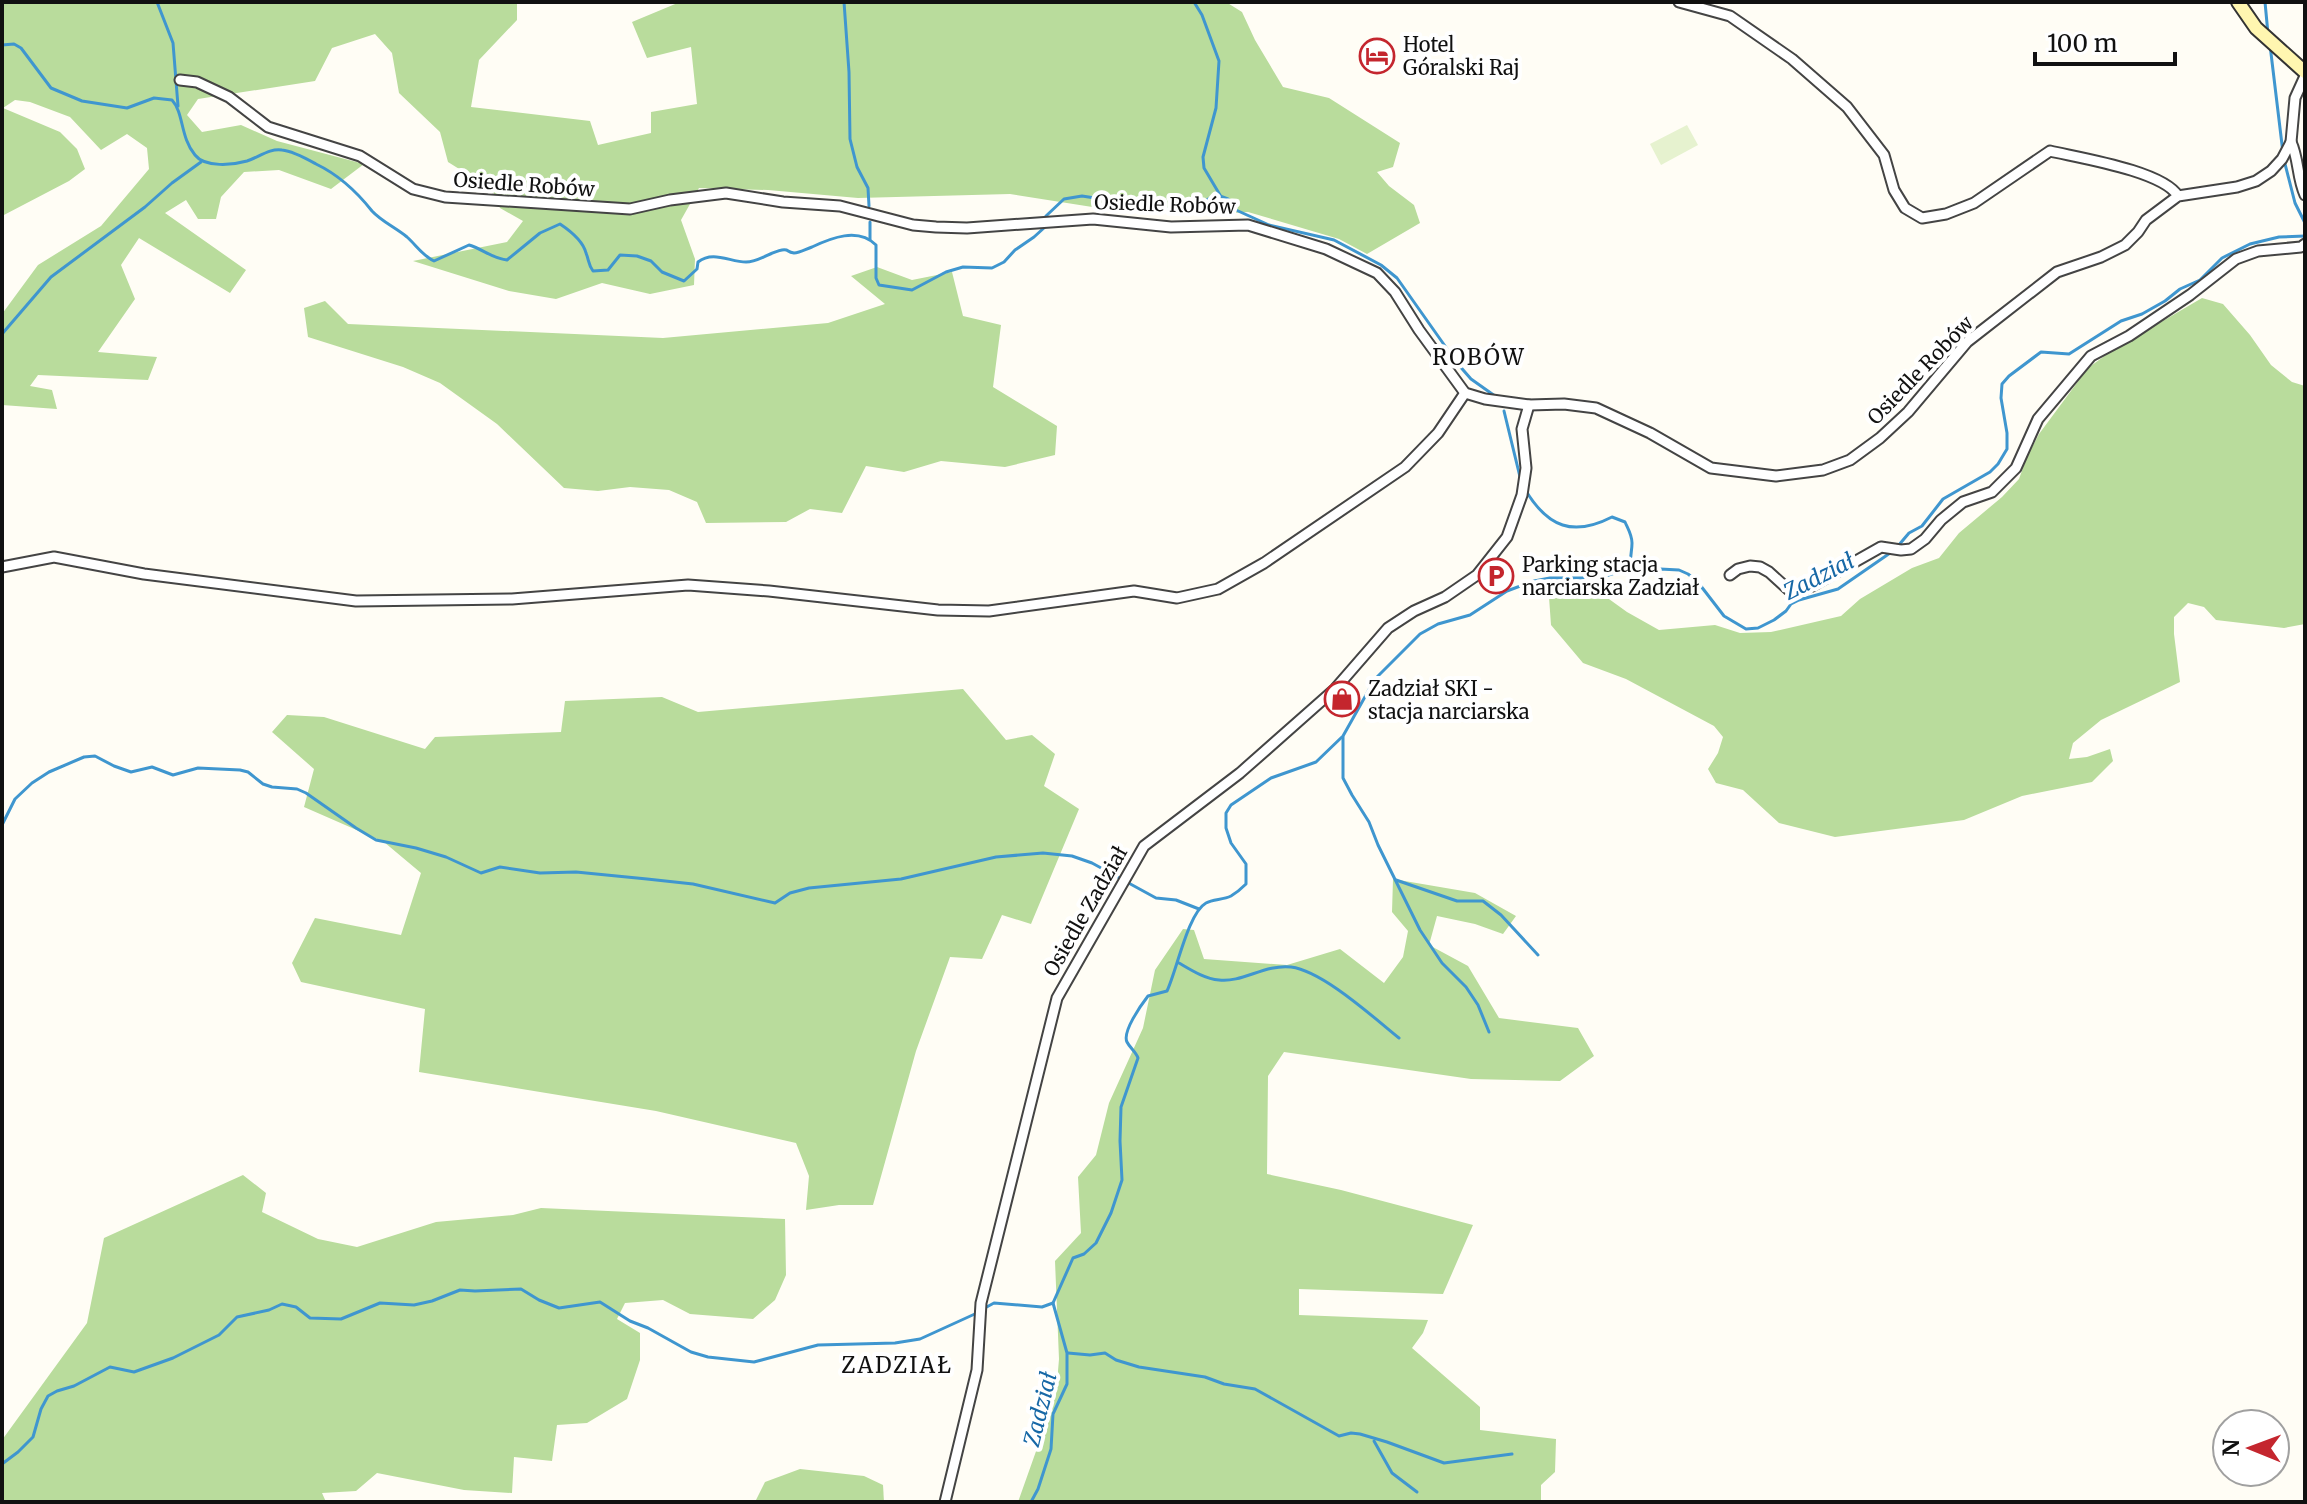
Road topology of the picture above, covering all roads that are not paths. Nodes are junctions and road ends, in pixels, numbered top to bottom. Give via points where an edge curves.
1 (1679, 2) edge
2 (2238, 2) edge
3 (2305, 74) edge
4 (180, 80) dead end
5 (2290, 146) junction
6 (2305, 195) edge
7 (2178, 196) junction
8 (2303, 246) edge
9 (1465, 393) junction
10 (1529, 405) junction
11 (2, 567) edge
12 (1730, 575) dead end
13 (945, 1502) edge

1 - 7 street via 1730,16 1792,59 1847,107 1884,155 1905,208 1922,218 1974,203 2050,151 2156,179
2 - 3 street via 2256,28
3 - 5 street via 2295,98
4 - 9 street, Osiedle Robów via 229,97 268,127 360,156 413,189 445,197 630,209 726,193 840,206 936,227 1093,219 1171,227 1248,225 1326,249 1377,273
5 - 6 street
5 - 7 street, Osiedle Robów via 2277,166 2256,181
7 - 10 street, Osiedle Robów via 2146,220 2125,245 2057,272 1967,342 1880,438 1850,460 1823,470 1776,476 1711,468 1596,408
8 - 12 street via 2236,259 2129,336 2091,356 2038,419 2016,468 1992,492 1963,502 1919,545 1873,550 1795,592 1760,567
9 - 10 street, Osiedle Robów
9 - 11 street via 1438,433 1405,467 1252,570 1218,589 1177,598 1134,591 989,611 938,610 688,585 512,599 356,601 54,557
10 - 13 street, Osiedle Zadział via 1522,439 1522,495 1507,537 1477,575 1388,628 1335,689 1240,773 1144,846 1079,956 1057,998 981,1303 977,1370

